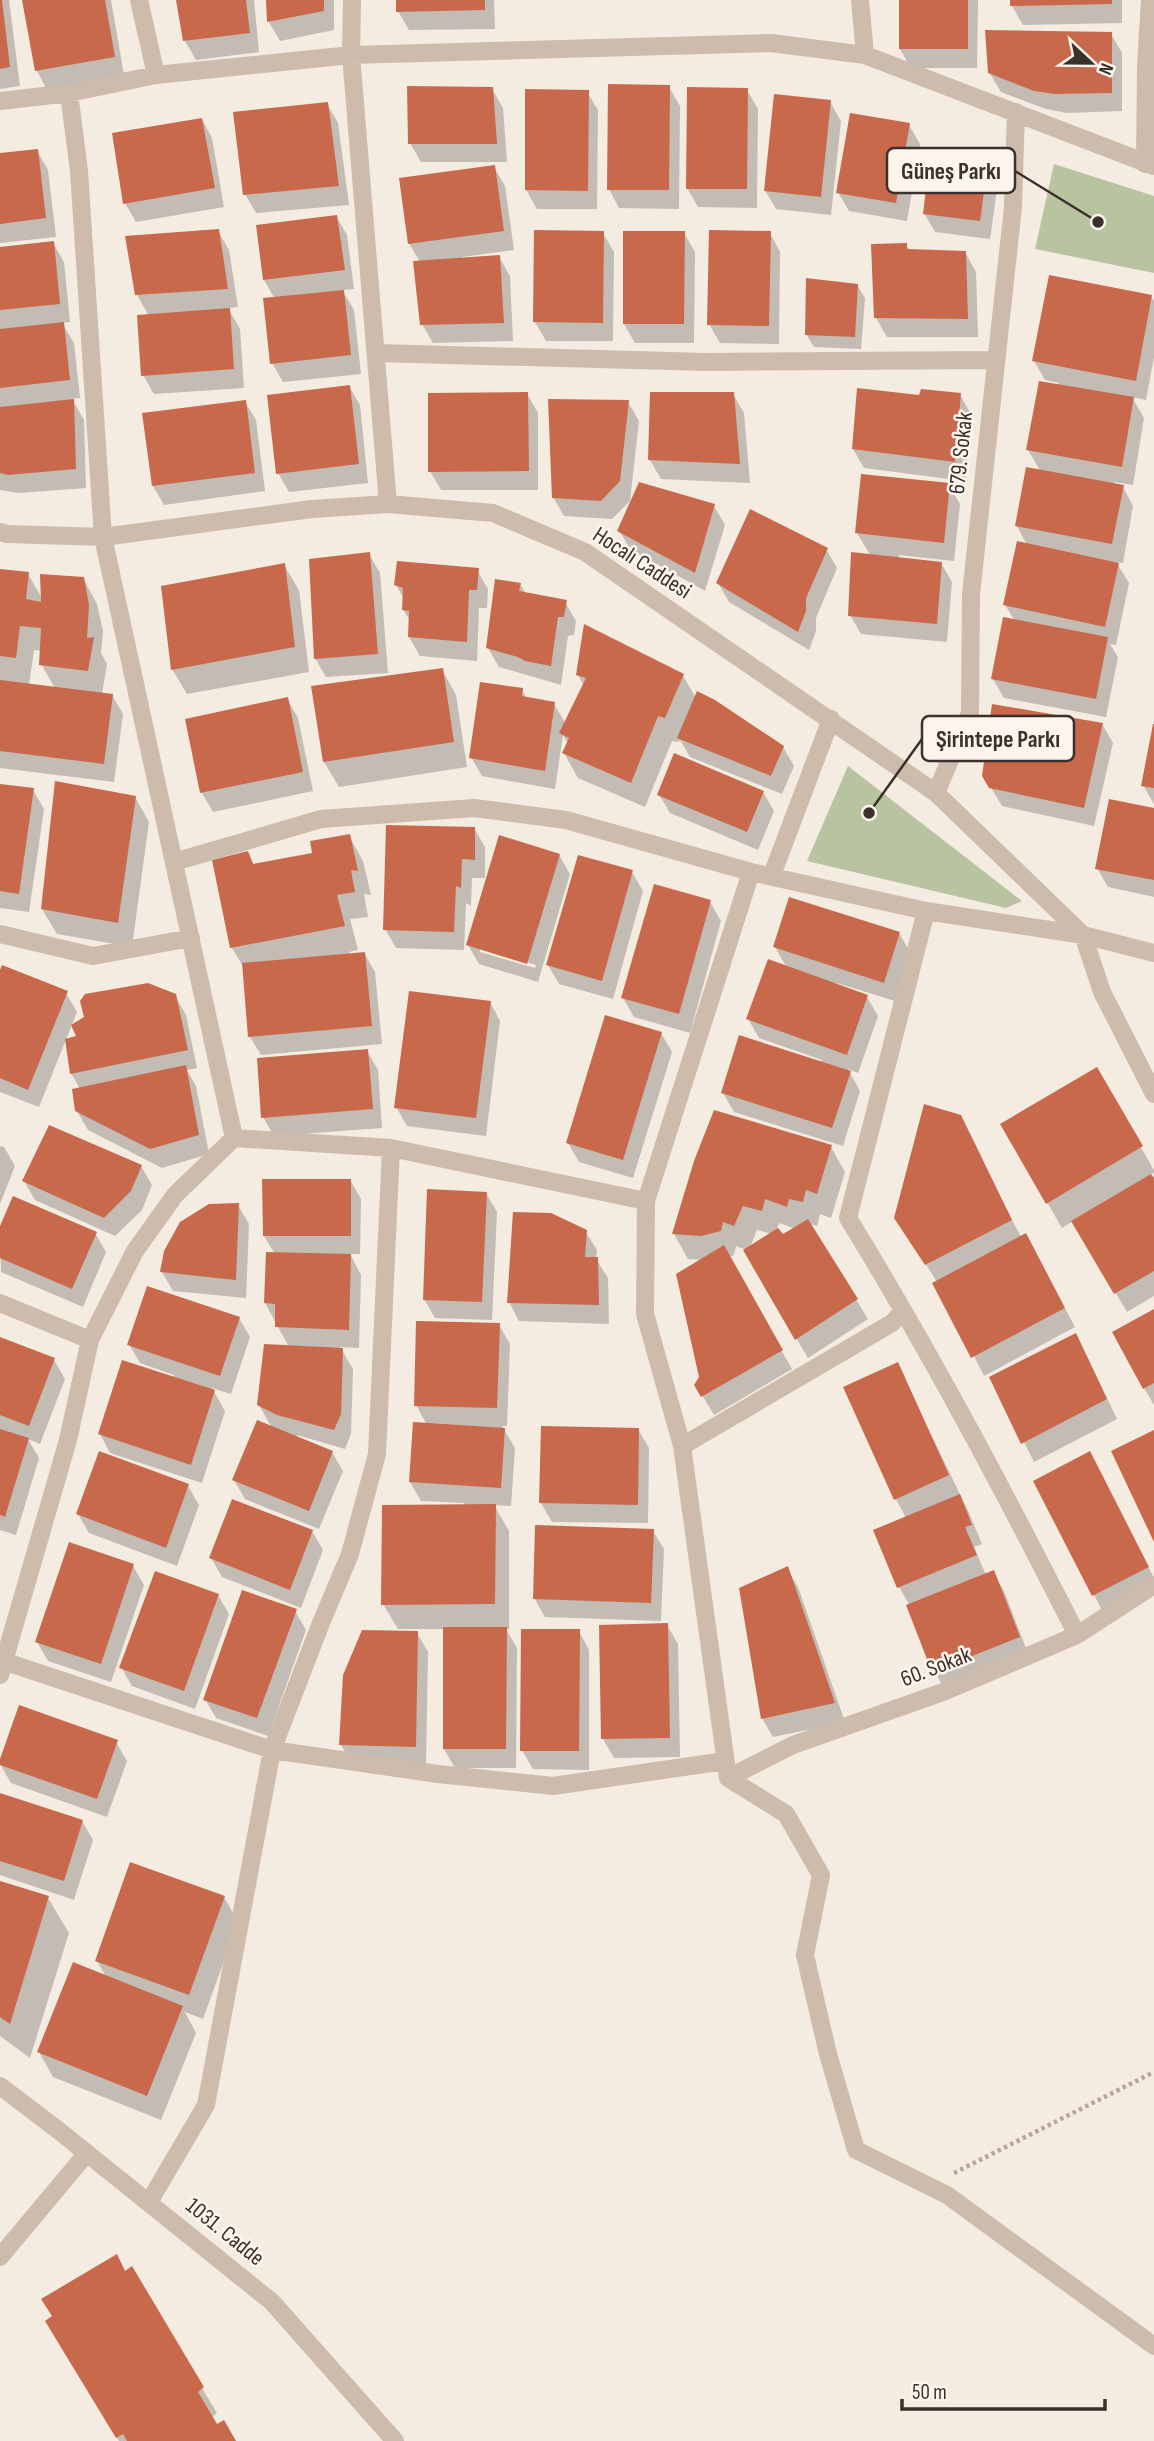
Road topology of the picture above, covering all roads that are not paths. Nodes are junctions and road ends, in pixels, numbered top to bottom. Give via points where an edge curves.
1 (139, 0) edge
2 (352, 0) edge
3 (860, 0) edge
4 (1150, 0) edge
5 (351, 55) junction
6 (864, 55) junction
7 (156, 75) junction
8 (69, 93) junction
9 (0, 101) edge
10 (1016, 112) junction
11 (1150, 165) edge
12 (377, 353) junction
13 (995, 360) junction
14 (388, 504) junction
15 (0, 532) edge
16 (103, 537) junction
17 (831, 719) junction
18 (936, 793) junction
19 (174, 862) junction
20 (751, 872) junction
21 (772, 875) junction
22 (926, 911) junction
23 (0, 934) edge
24 (1083, 935) junction
25 (191, 938) junction
26 (1154, 953) edge
27 (1154, 1094) edge
28 (234, 1138) junction
29 (391, 1148) junction
30 (646, 1201) junction
31 (0, 1303) edge
32 (903, 1311) junction
33 (90, 1340) junction
34 (682, 1446) junction
35 (1154, 1585) edge
36 (1077, 1635) junction
37 (1, 1665) edge
38 (272, 1750) junction
39 (726, 1769) junction
40 (0, 2087) edge
41 (87, 2153) junction
42 (149, 2202) junction
43 (0, 2257) edge
44 (1154, 2346) edge
45 (395, 2441) edge

1 - 7 street
2 - 5 street
3 - 6 street
4 - 11 street via 1146,65
5 - 6 street via 771,43
5 - 7 street
5 - 12 street
6 - 10 street
7 - 8 street
8 - 9 street
8 - 16 street via 79,171
10 - 11 street
10 - 13 street, 679. Sokak via 1013,207
12 - 13 street via 706,362
12 - 14 street
13 - 18 street, 679. Sokak via 971,594 970,713
14 - 16 street, Hocalı Caddesi via 312,509
14 - 17 street, Hocalı Caddesi via 493,513 585,552
15 - 16 street, Hocalı Caddesi
16 - 19 street
17 - 18 street, Hocalı Caddesi
17 - 21 street
18 - 24 street, Hocalı Caddesi
19 - 20 street via 321,819 474,808 566,820
19 - 25 street
20 - 21 street
20 - 30 street
21 - 22 street
22 - 24 street
22 - 32 street via 848,1218
23 - 25 street via 93,956
24 - 26 street, Hocalı Caddesi
24 - 27 street via 1102,992
25 - 28 street
28 - 29 street
28 - 33 street via 175,1195 135,1251
29 - 30 street
29 - 38 street via 377,1454 350,1555
30 - 34 street via 645,1314
31 - 33 street
32 - 34 street via 868,1337
32 - 36 street via 993,1469
33 - 37 street via 68,1440
34 - 39 street
35 - 36 street, 60. Sokak
36 - 39 street, 60. Sokak via 943,1692
37 - 38 street, 60. Sokak
38 - 39 street, 60. Sokak via 553,1786
38 - 42 street via 206,2105
39 - 44 street via 786,1814 821,1875 805,1955 856,2150 947,2195
40 - 41 street, 1031. Cadde
41 - 42 street, 1031. Cadde
41 - 43 street
42 - 45 street, 1031. Cadde via 272,2302

